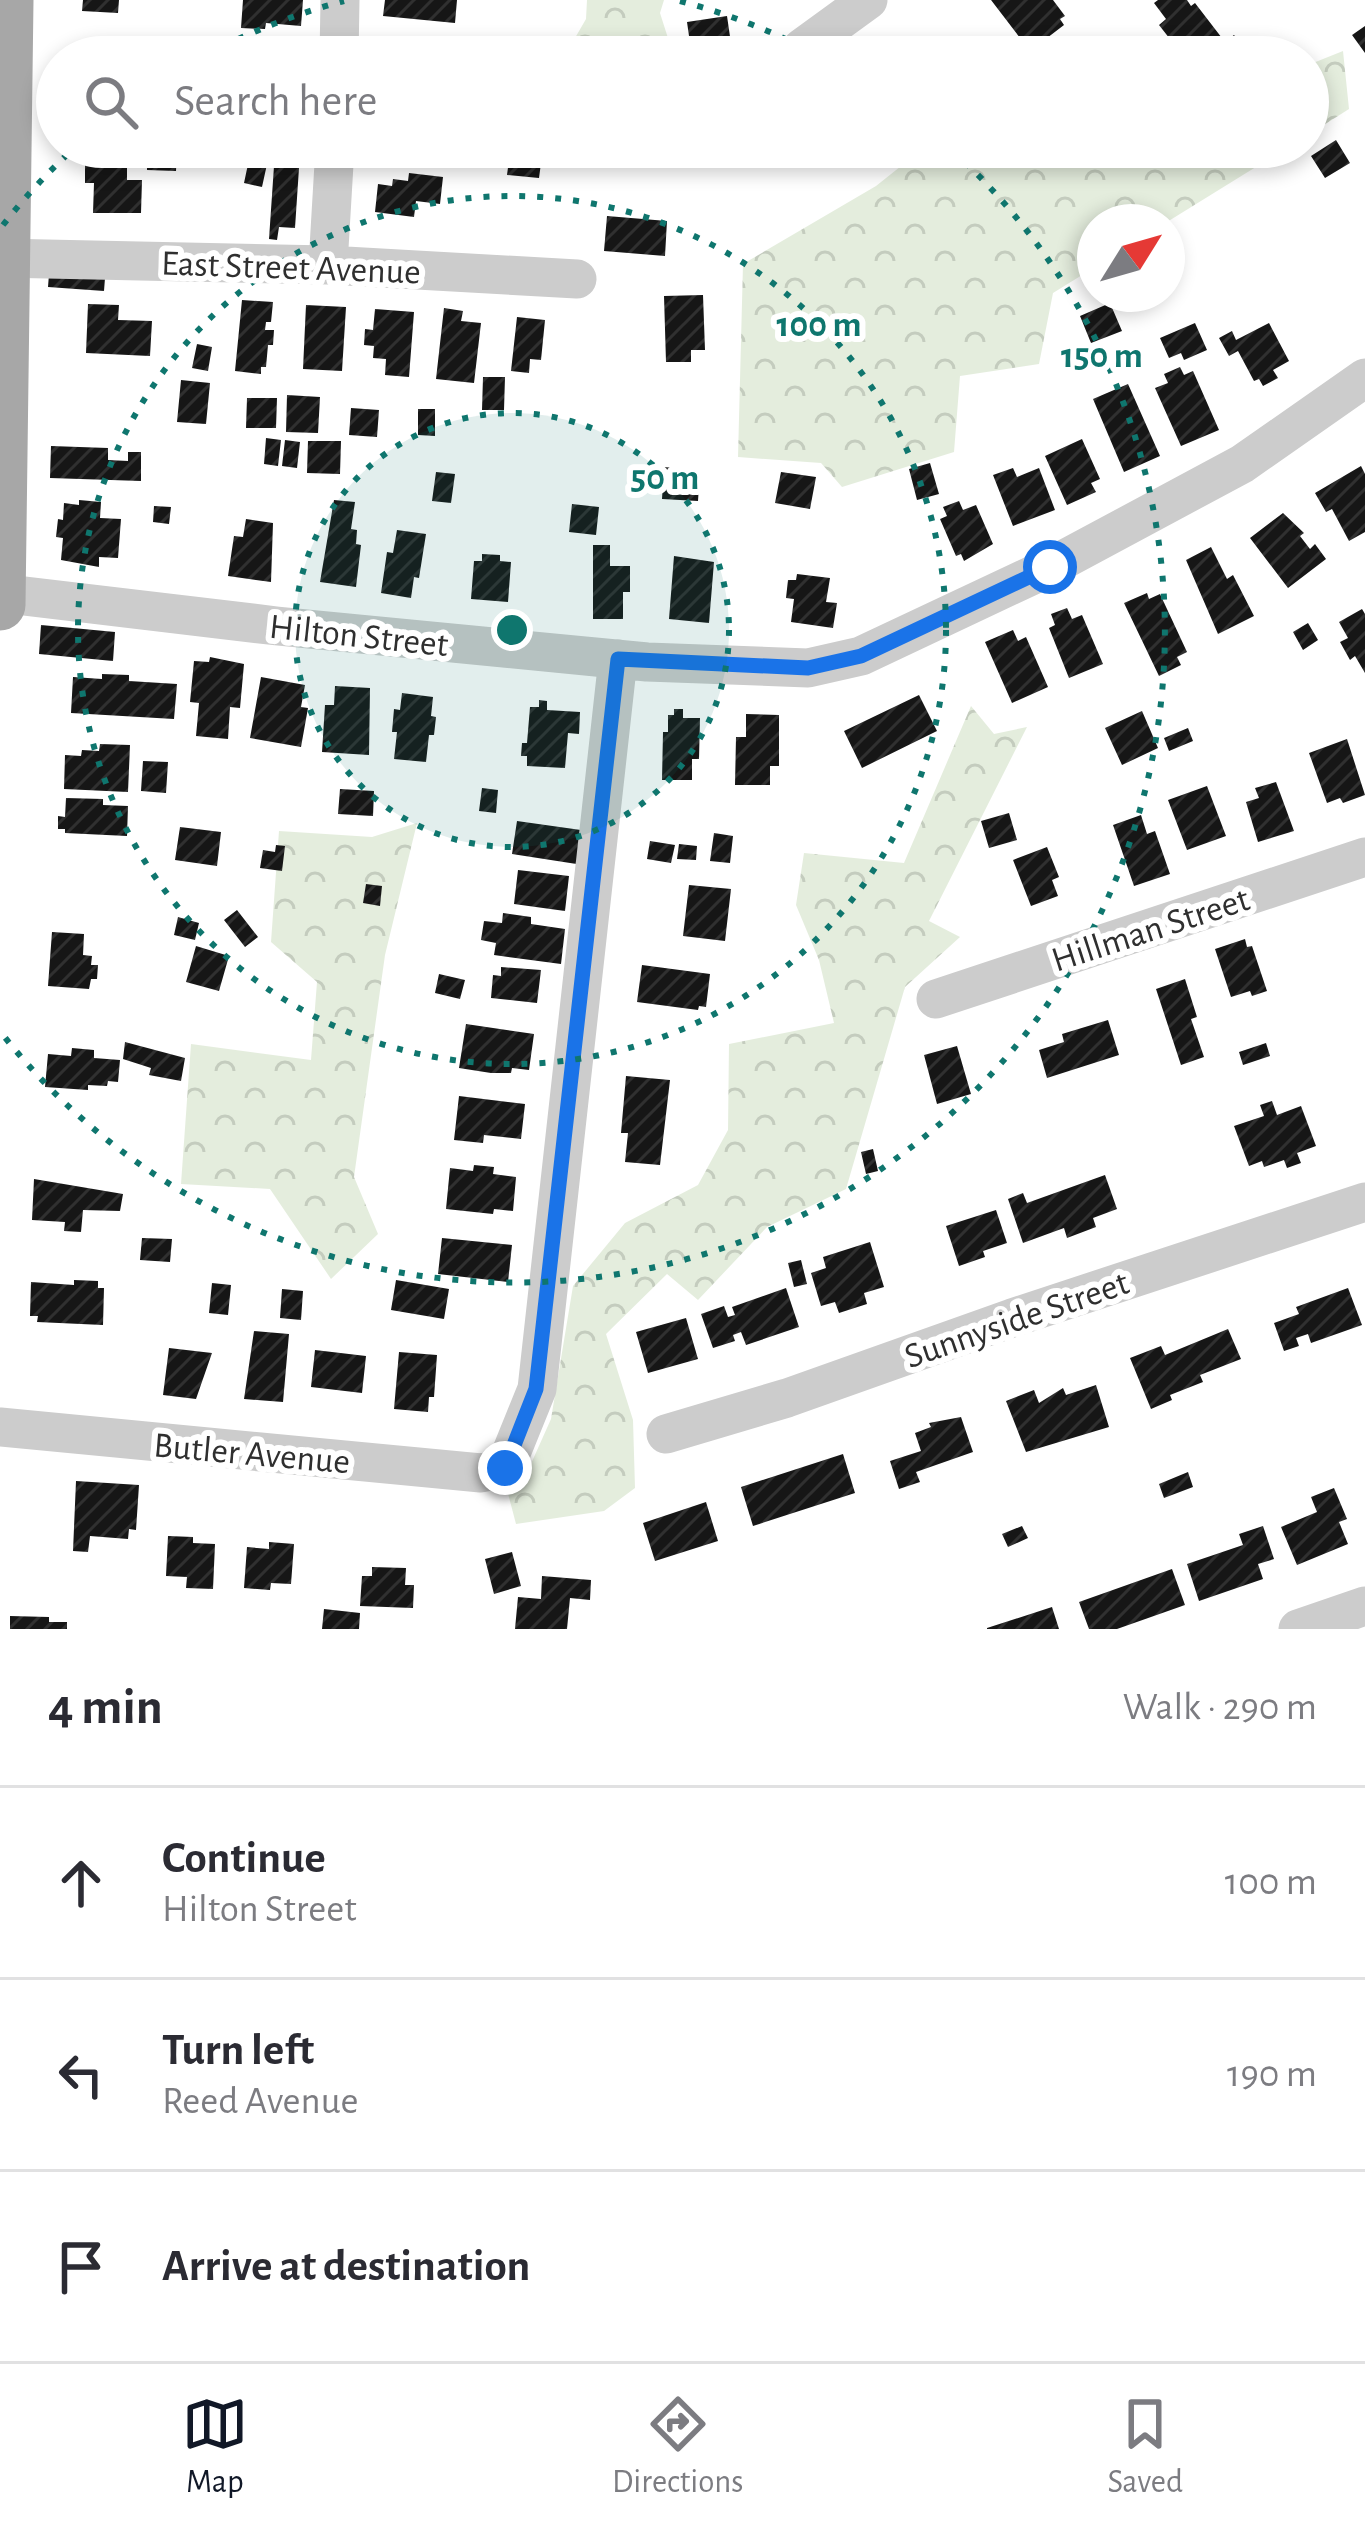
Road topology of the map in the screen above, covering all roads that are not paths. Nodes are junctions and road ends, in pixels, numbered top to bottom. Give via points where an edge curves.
1 (8, 0) edge
2 (340, 0) edge
3 (868, 0) edge
4 (339, 36) edge
5 (818, 36) edge
6 (334, 168) edge
7 (2, 258) edge
8 (328, 266) junction
9 (577, 280) dead end
10 (1365, 378) edge
11 (0, 593) edge
12 (0, 605) edge
13 (618, 659) junction
14 (1365, 857) edge
15 (936, 999) dead end
16 (1365, 1202) edge
17 (0, 1427) edge
18 (666, 1434) dead end
19 (1365, 1606) edge
20 (1298, 1629) edge

1 - 7 main road
2 - 4 street
3 - 5 street
6 - 8 street
7 - 8 street, East Street Avenue
7 - 11 main road
8 - 9 street, East Street Avenue
10 - 13 street, Hilton Street via 1242,464 861,656 808,668
11 - 12 main road
11 - 13 street, Hilton Street
13 - 17 street, Butler Avenue via 536,1389 505,1468 481,1473
14 - 15 street, Hillman Street
16 - 18 street, Sunnyside Street
19 - 20 street

